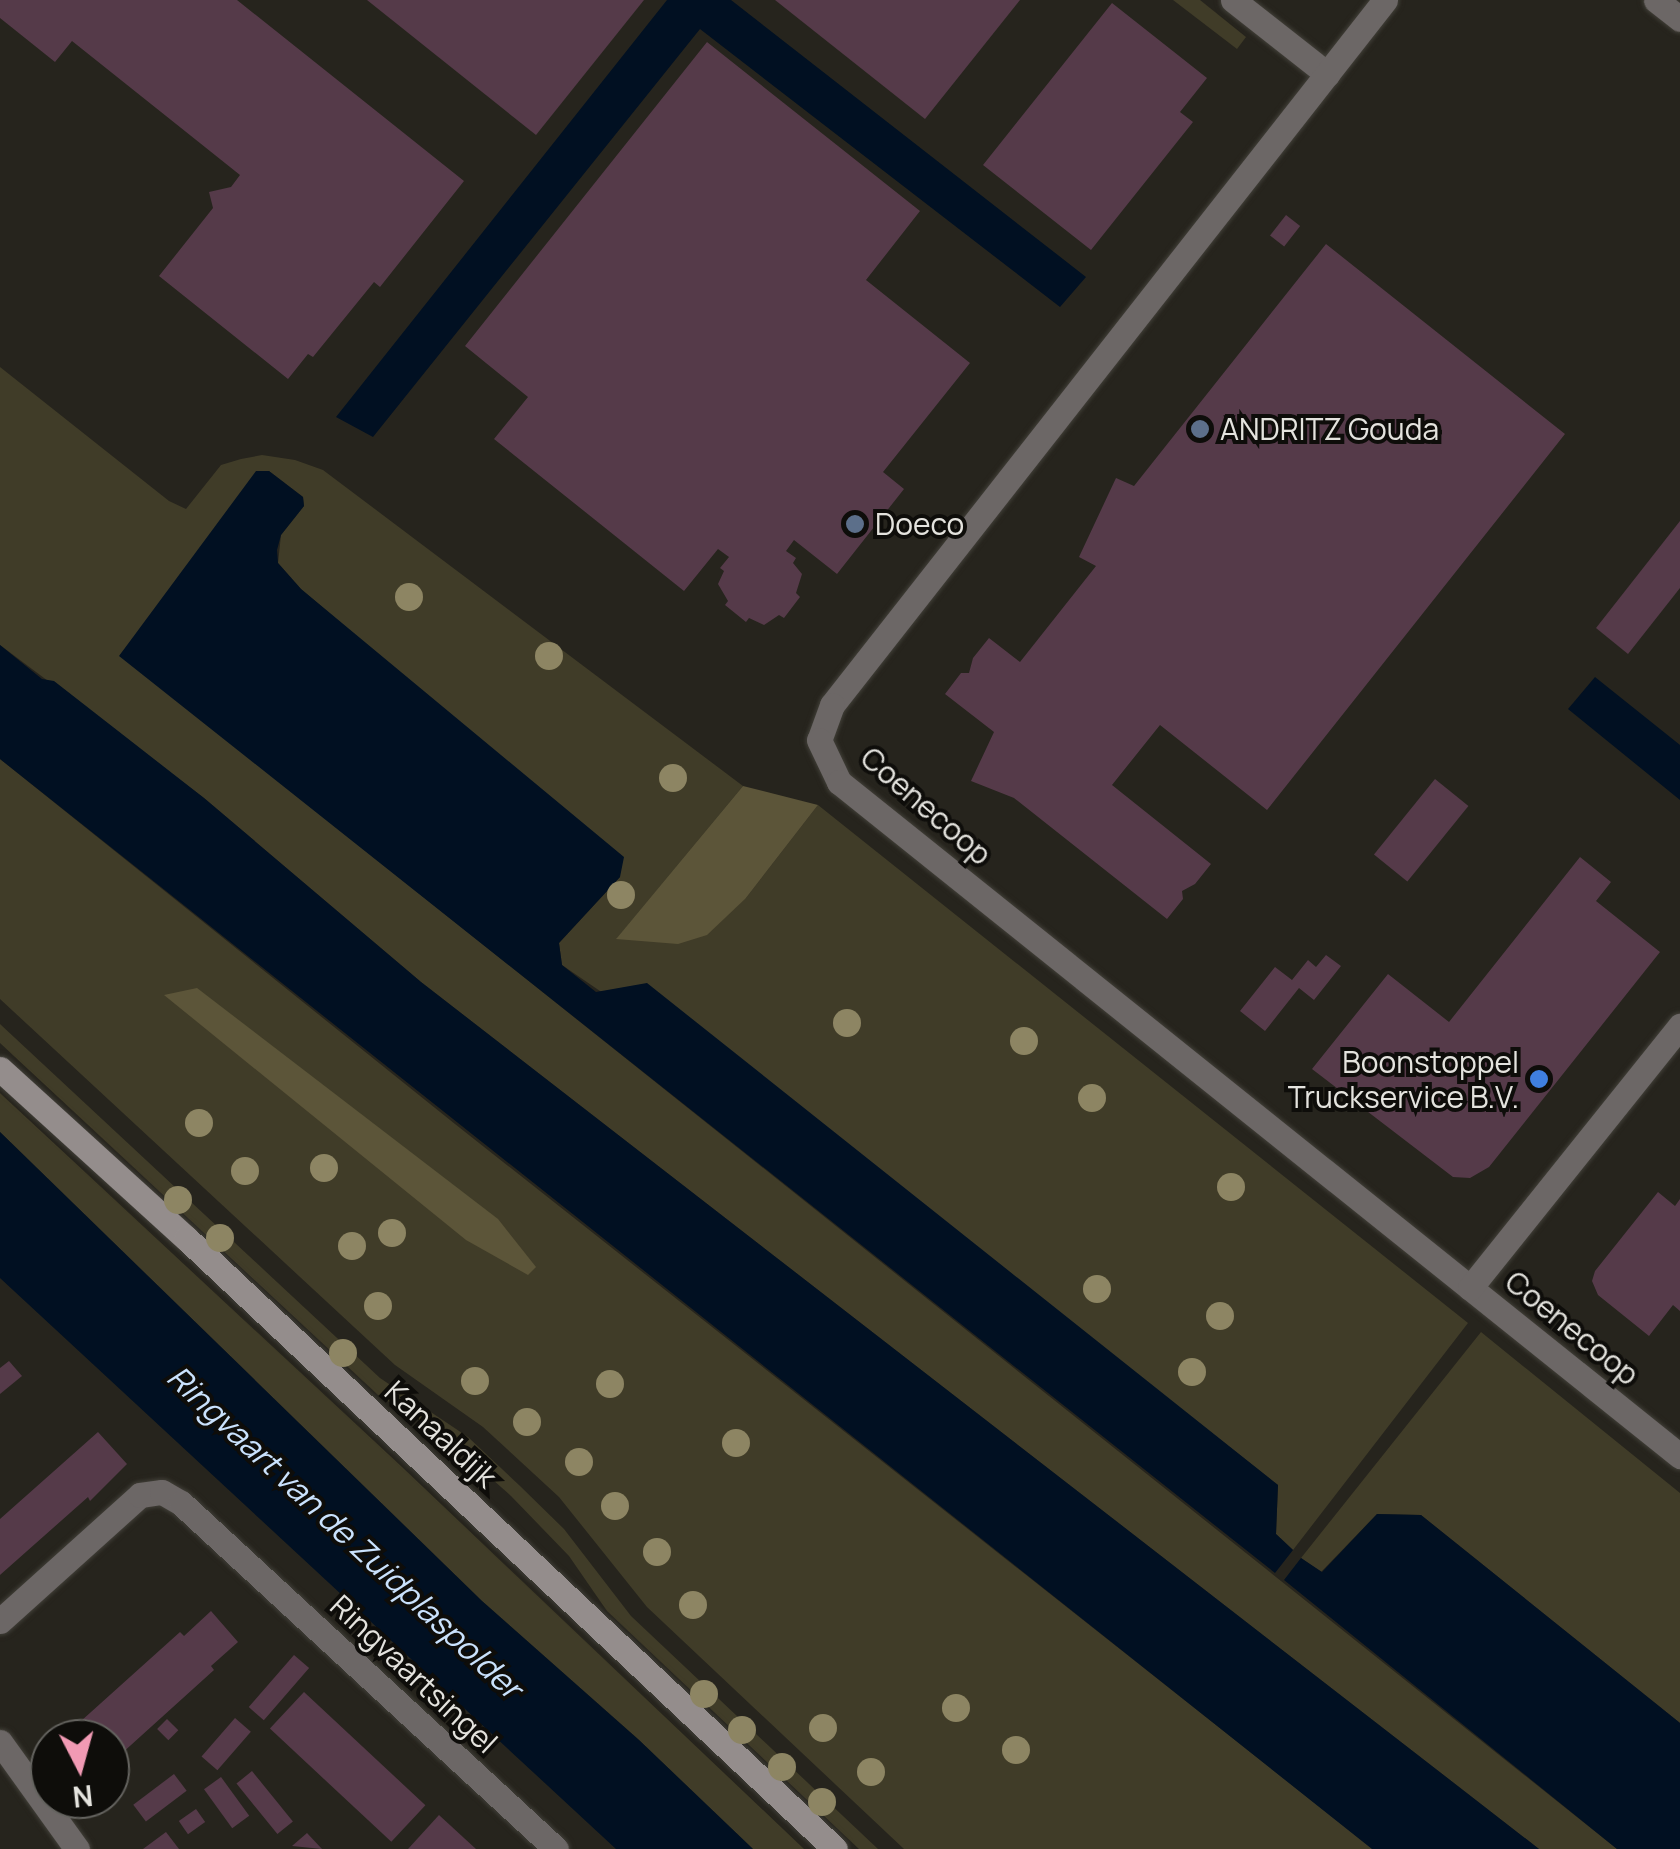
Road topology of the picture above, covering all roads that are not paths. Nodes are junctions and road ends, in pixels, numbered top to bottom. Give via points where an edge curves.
1 (1233, 0) edge
2 (1386, 0) edge
3 (1656, 0) edge
4 (1680, 20) edge
5 (1327, 74) junction
6 (1680, 1026) edge
7 (0, 1069) edge
8 (1470, 1288) junction
9 (1680, 1456) edge
10 (0, 1621) edge
11 (0, 1742) edge
12 (78, 1849) edge
13 (556, 1849) edge
14 (835, 1849) edge

1 - 5 street
2 - 5 street, Coenecoop
3 - 4 street
5 - 8 street, Coenecoop via 832,705 818,740 840,782
6 - 8 street, Coenecoop
7 - 14 main road, Kanaaldijk
8 - 9 street, Coenecoop
10 - 13 street, Ringvaartsingel via 140,1495 162,1492 182,1503
11 - 12 street

